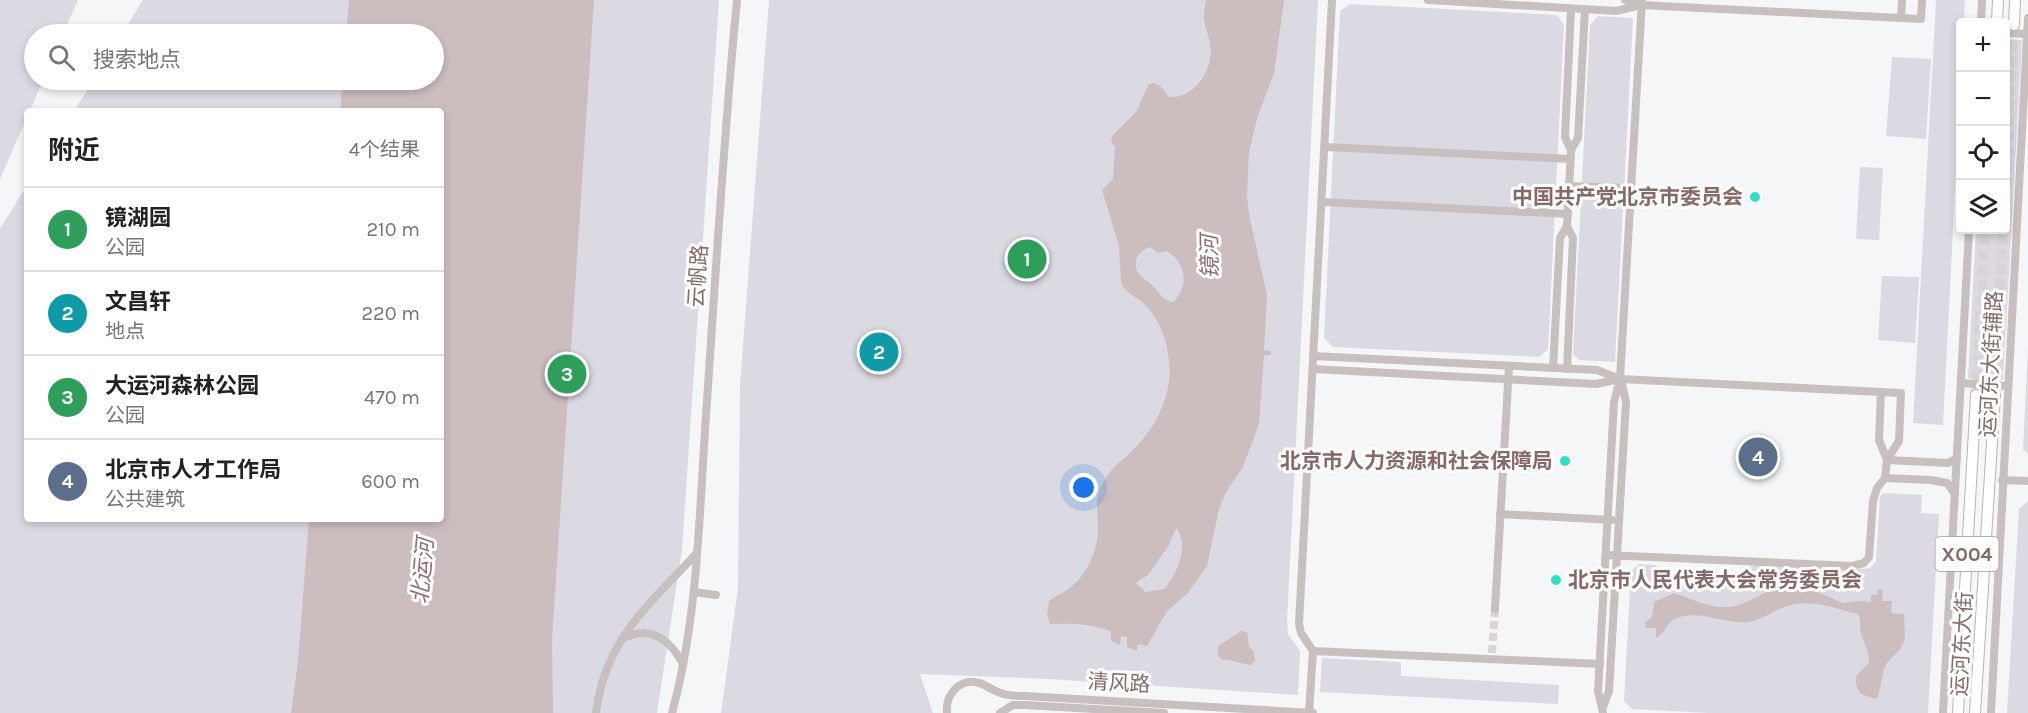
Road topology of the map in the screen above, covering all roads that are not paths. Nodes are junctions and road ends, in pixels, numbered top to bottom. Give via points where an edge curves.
1 (737, 0) edge
2 (1332, 0) edge
3 (1428, 0) edge
4 (1625, 0) edge
5 (1902, 0) edge
6 (1922, 0) edge
7 (1982, 0) edge
8 (1998, 0) edge
9 (2015, 0) edge
10 (1641, 2) edge
11 (1528, 3) edge
12 (1571, 9) junction
13 (1586, 9) junction
14 (1901, 18) junction
15 (1981, 18) edge
16 (1996, 18) edge
17 (2028, 18) edge
18 (2010, 29) edge
19 (2027, 34) edge
20 (1325, 147) junction
21 (1571, 150) junction
22 (1571, 159) junction
23 (1569, 186) junction
24 (1631, 189) junction
25 (1322, 202) junction
26 (1568, 214) junction
27 (1568, 226) junction
28 (1969, 234) edge
29 (1313, 356) junction
30 (1509, 366) junction
31 (1553, 368) junction
32 (1313, 369) junction
33 (1567, 369) junction
34 (1508, 379) junction
35 (1620, 379) junction
36 (1961, 383) junction
37 (2008, 386) junction
38 (1881, 392) junction
39 (1976, 395) tunnel mouth
40 (1995, 395) tunnel mouth
41 (1957, 458) junction
42 (1887, 460) junction
43 (1885, 478) junction
44 (2002, 480) junction
45 (2028, 481) edge
46 (1955, 494) junction
47 (1500, 514) junction
48 (1607, 520) junction
49 (1619, 520) junction
50 (696, 554) junction
51 (1606, 555) junction
52 (1616, 555) junction
53 (694, 592) junction
54 (716, 595) dead end
55 (1495, 609) tunnel mouth
56 (623, 638) junction
57 (1313, 651) junction
58 (683, 664) junction
59 (1600, 664) junction
60 (1211, 710) edge
61 (1603, 710) edge
62 (596, 713) edge
63 (672, 713) edge
64 (947, 713) edge
65 (1000, 713) edge
66 (1164, 713) edge
67 (1311, 713) edge
68 (1943, 713) edge
69 (1958, 713) edge
70 (1975, 713) edge
71 (1991, 713) edge

1 - 50 street, 云帆路
2 - 20 street
3 - 11 street
4 - 10 street
5 - 14 street
6 - 14 street via 1921,19
7 - 15 street
8 - 16 main road
9 - 18 main road
10 - 13 street via 1616,11
10 - 14 street
10 - 24 street
11 - 12 street
12 - 13 street
12 - 21 street via 1565,137
13 - 21 street via 1578,138
17 - 19 street, 运河东大街辅路
18 - 19 street
19 - 37 street, 运河东大街辅路
20 - 22 street
20 - 25 street
21 - 22 street
22 - 23 street
23 - 24 street
23 - 26 street
24 - 35 street
25 - 26 street
25 - 29 street
26 - 27 street
27 - 31 street via 1560,238
27 - 33 street via 1573,238
28 - 36 street, 运河东大街辅路
29 - 30 street
29 - 32 street
30 - 31 street
30 - 34 street
31 - 33 street
32 - 34 street
32 - 57 street via 1299,624
33 - 35 street via 1597,370
34 - 35 street via 1596,384
34 - 47 street
35 - 38 street
35 - 48 street via 1614,402
35 - 49 street via 1626,402
36 - 37 street
36 - 41 street, 运河东大街辅路
37 - 44 street, 运河东大街辅路
38 - 42 street via 1879,440
38 - 42 street via 1902,393 1899,441
39 - 69 main road, 运河东大街 / X004
40 - 70 main road, 运河东大街 / X004
41 - 42 street via 1948,463
41 - 46 street, 运河东大街辅路
42 - 43 street
43 - 46 street via 1947,483
43 - 52 street via 1874,494 1869,557 1864,563 1852,566
44 - 45 street
44 - 71 street, 运河东大街辅路
46 - 68 street, 运河东大街辅路
47 - 48 street
47 - 55 street
48 - 49 street
48 - 51 street
49 - 52 street
50 - 53 street, 云帆路
50 - 56 street via 639,614
51 - 52 street
51 - 59 street
52 - 61 street via 1609,691
53 - 54 street
53 - 58 street, 云帆路
56 - 58 street via 642,633 657,635 672,647
56 - 62 street via 603,679
57 - 59 street via 1492,656
57 - 67 street
58 - 63 street, 云帆路
59 - 61 street via 1598,691
60 - 64 street, 清风路 via 1004,694 970,682 951,692
60 - 67 street, 清风路
65 - 66 street, 清风路 via 1012,705

